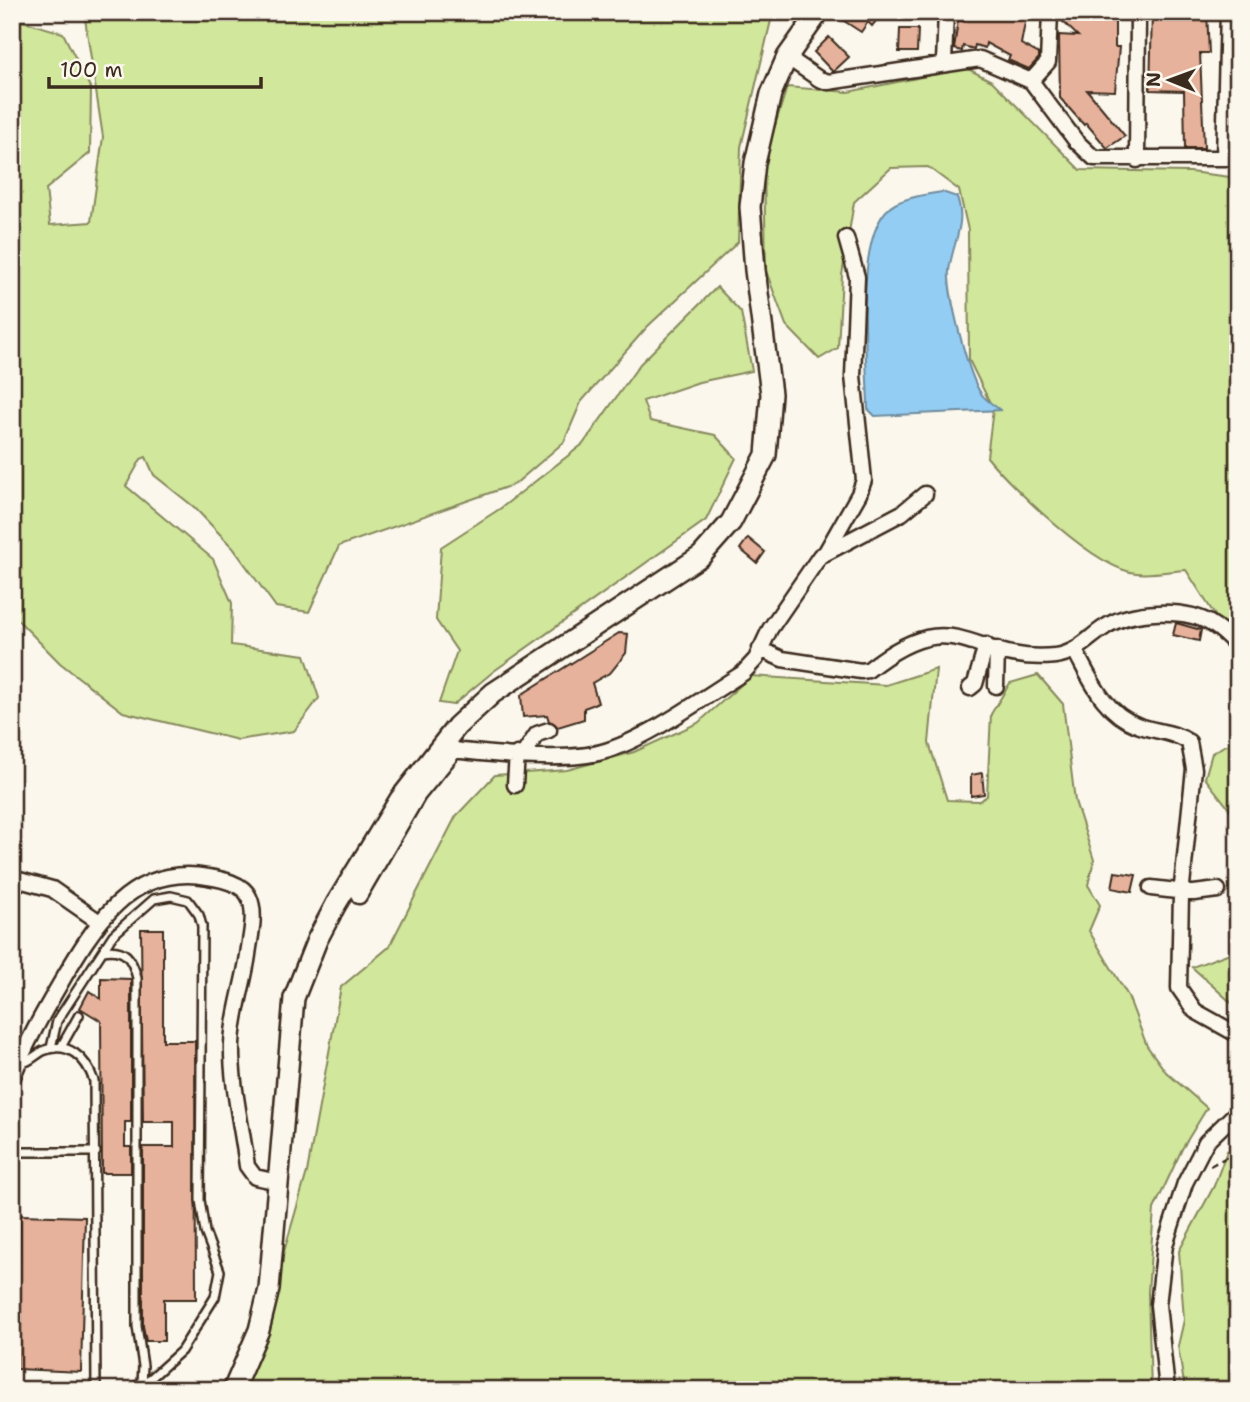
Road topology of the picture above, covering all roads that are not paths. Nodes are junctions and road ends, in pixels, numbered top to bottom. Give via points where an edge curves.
1 (819, 12) edge
2 (946, 12) edge
3 (1050, 12) edge
4 (1138, 12) edge
5 (1227, 12) edge
6 (787, 57) junction
7 (944, 62) junction
8 (1031, 80) junction
9 (1231, 158) edge
10 (1137, 160) junction
11 (846, 238) dead end
12 (925, 494) dead end
13 (825, 553) junction
14 (1238, 646) edge
15 (991, 647) junction
16 (760, 649) junction
17 (1075, 651) junction
18 (996, 686) dead end
19 (970, 688) dead end
20 (548, 730) dead end
21 (450, 745) junction
22 (520, 755) junction
23 (515, 785) dead end
24 (12, 878) edge
25 (1151, 888) dead end
26 (1217, 890) dead end
27 (1181, 892) junction
28 (359, 896) dead end
29 (98, 921) junction
30 (103, 951) junction
31 (79, 1015) dead end
32 (1238, 1035) edge
33 (61, 1047) junction
34 (51, 1048) junction
35 (18, 1064) junction
36 (12, 1079) edge
37 (1238, 1111) edge
38 (14, 1152) dead end
39 (96, 1152) junction
40 (278, 1182) junction
41 (142, 1383) junction
42 (96, 1390) edge
43 (129, 1390) edge
44 (233, 1390) edge
45 (1167, 1390) edge

1 - 6 street
2 - 7 street
3 - 8 street via 1048,62
4 - 10 street
5 - 9 street
6 - 7 street via 828,82
6 - 21 street via 763,117 750,207 771,394 766,455 753,485 731,522 701,556 493,693
7 - 8 street via 980,59
8 - 10 street via 1094,158
9 - 10 street
11 - 13 street via 857,277 853,376 864,480
12 - 13 street via 902,513
13 - 16 street via 804,577
14 - 17 street via 1205,621 1142,613 1116,620
15 - 16 street via 958,636 921,638 861,671 782,659
15 - 17 street via 1051,657
15 - 18 street
15 - 19 street
16 - 22 street via 743,673 626,743 590,755
17 - 27 street via 1101,698 1118,714 1138,726 1179,735 1189,742 1194,769
20 - 22 street via 537,734
21 - 22 street
21 - 28 street
21 - 40 street via 400,799 336,904 294,998
22 - 23 street
24 - 29 street via 52,888
25 - 27 street
26 - 27 street
27 - 32 street via 1179,988 1195,1011
29 - 35 street
29 - 40 street via 136,890 169,877 199,875 244,889 252,922 232,1051 247,1166 254,1177
30 - 34 lane via 57,1021
30 - 41 lane via 126,954 137,978 137,1326
30 - 41 lane via 113,935 154,899 188,900 199,915 200,1200 205,1232 220,1271 219,1283 181,1352
31 - 33 lane
33 - 34 lane
33 - 39 lane via 79,1055 94,1080
34 - 35 lane
35 - 36 street
37 - 45 street via 1206,1142 1184,1186 1165,1245 1158,1305
38 - 39 lane
39 - 42 lane
40 - 44 street via 269,1289 259,1330
41 - 43 lane

